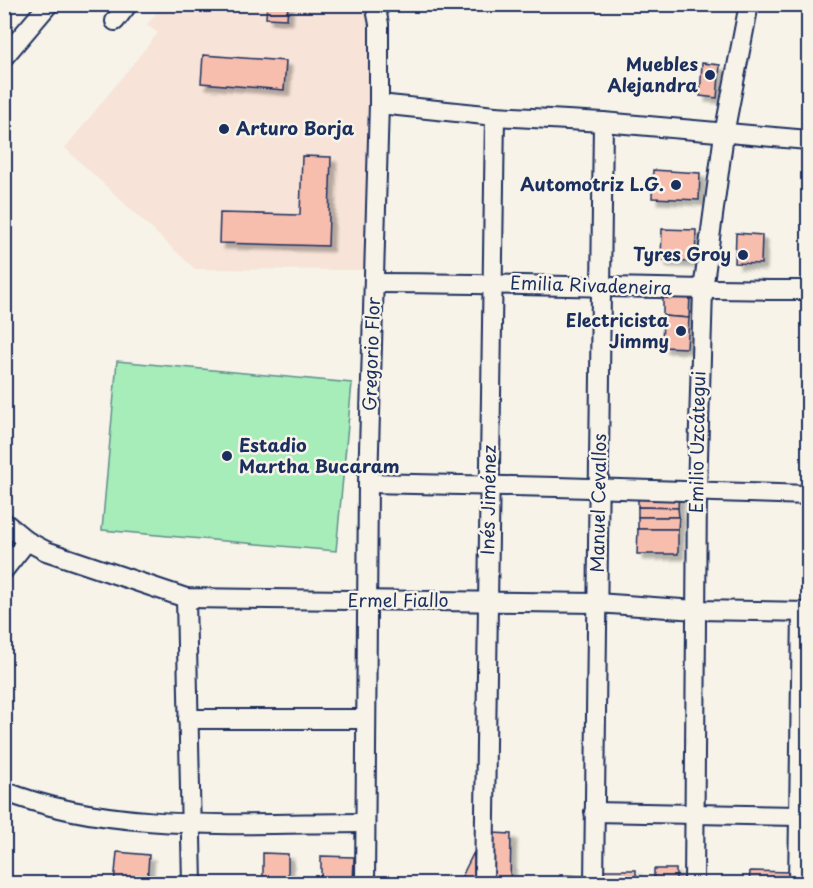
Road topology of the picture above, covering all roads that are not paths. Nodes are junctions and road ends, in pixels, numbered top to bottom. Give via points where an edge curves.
1 (49, 4) edge
2 (128, 4) edge
3 (375, 4) edge
4 (749, 4) edge
5 (115, 21) dead end
6 (4, 57) edge
7 (379, 104) junction
8 (495, 116) junction
9 (603, 122) junction
10 (724, 134) junction
11 (808, 140) edge
12 (374, 283) junction
13 (493, 283) junction
14 (601, 286) junction
15 (703, 290) junction
16 (808, 290) edge
17 (368, 483) junction
18 (490, 485) junction
19 (599, 488) junction
20 (697, 492) junction
21 (808, 495) edge
22 (4, 522) edge
23 (27, 541) junction
24 (4, 570) edge
25 (186, 598) junction
26 (366, 601) junction
27 (488, 601) junction
28 (597, 603) junction
29 (696, 610) junction
30 (805, 612) edge
31 (188, 719) junction
32 (365, 719) junction
33 (4, 791) edge
34 (594, 812) junction
35 (694, 813) junction
36 (799, 816) junction
37 (364, 823) junction
38 (190, 824) junction
39 (192, 884) edge
40 (365, 884) edge
41 (484, 884) edge
42 (594, 884) edge
43 (694, 884) edge
44 (798, 884) edge

1 - 6 street
2 - 5 street
3 - 7 street, Gregorio Flor via 379,24
4 - 10 street, Emilio Uzcátegui
7 - 8 street
7 - 12 street, Gregorio Flor
8 - 9 street
8 - 13 street, Inés Jiménez
9 - 10 street
9 - 14 street, Manuel Cevallos
10 - 11 street
10 - 15 street, Emilio Uzcátegui
12 - 13 street, Emilia Rivadeneira
12 - 17 street, Gregorio Flor
13 - 14 street, Emilia Rivadeneira
13 - 18 street, Inés Jiménez
14 - 15 street, Emilia Rivadeneira
14 - 19 street, Manuel Cevallos
15 - 16 street, Emilia Rivadeneira
15 - 20 street, Emilio Uzcátegui
17 - 18 street
17 - 26 street, Gregorio Flor
18 - 19 street
18 - 27 street, Inés Jiménez
19 - 20 street
19 - 28 street, Manuel Cevallos
20 - 21 street
20 - 29 street, Emilio Uzcátegui
22 - 23 street, Ermel Fiallo
23 - 24 street
23 - 25 street, Ermel Fiallo via 71,561
25 - 26 street, Ermel Fiallo
25 - 31 street
26 - 27 street, Ermel Fiallo
26 - 32 street, Gregorio Flor
27 - 28 street, Ermel Fiallo
27 - 41 street, Inés Jiménez
28 - 29 street, Ermel Fiallo
28 - 34 street, Manuel Cevallos
29 - 30 street, Ermel Fiallo
29 - 35 street, Emilio Uzcátegui
30 - 36 street
31 - 32 street
31 - 38 street
32 - 37 street, Gregorio Flor
33 - 38 street via 75,813
34 - 35 street
34 - 42 street, Manuel Cevallos
35 - 36 street
35 - 43 street, Emilio Uzcátegui
36 - 44 street
37 - 38 street
37 - 40 street, Gregorio Flor
38 - 39 street

